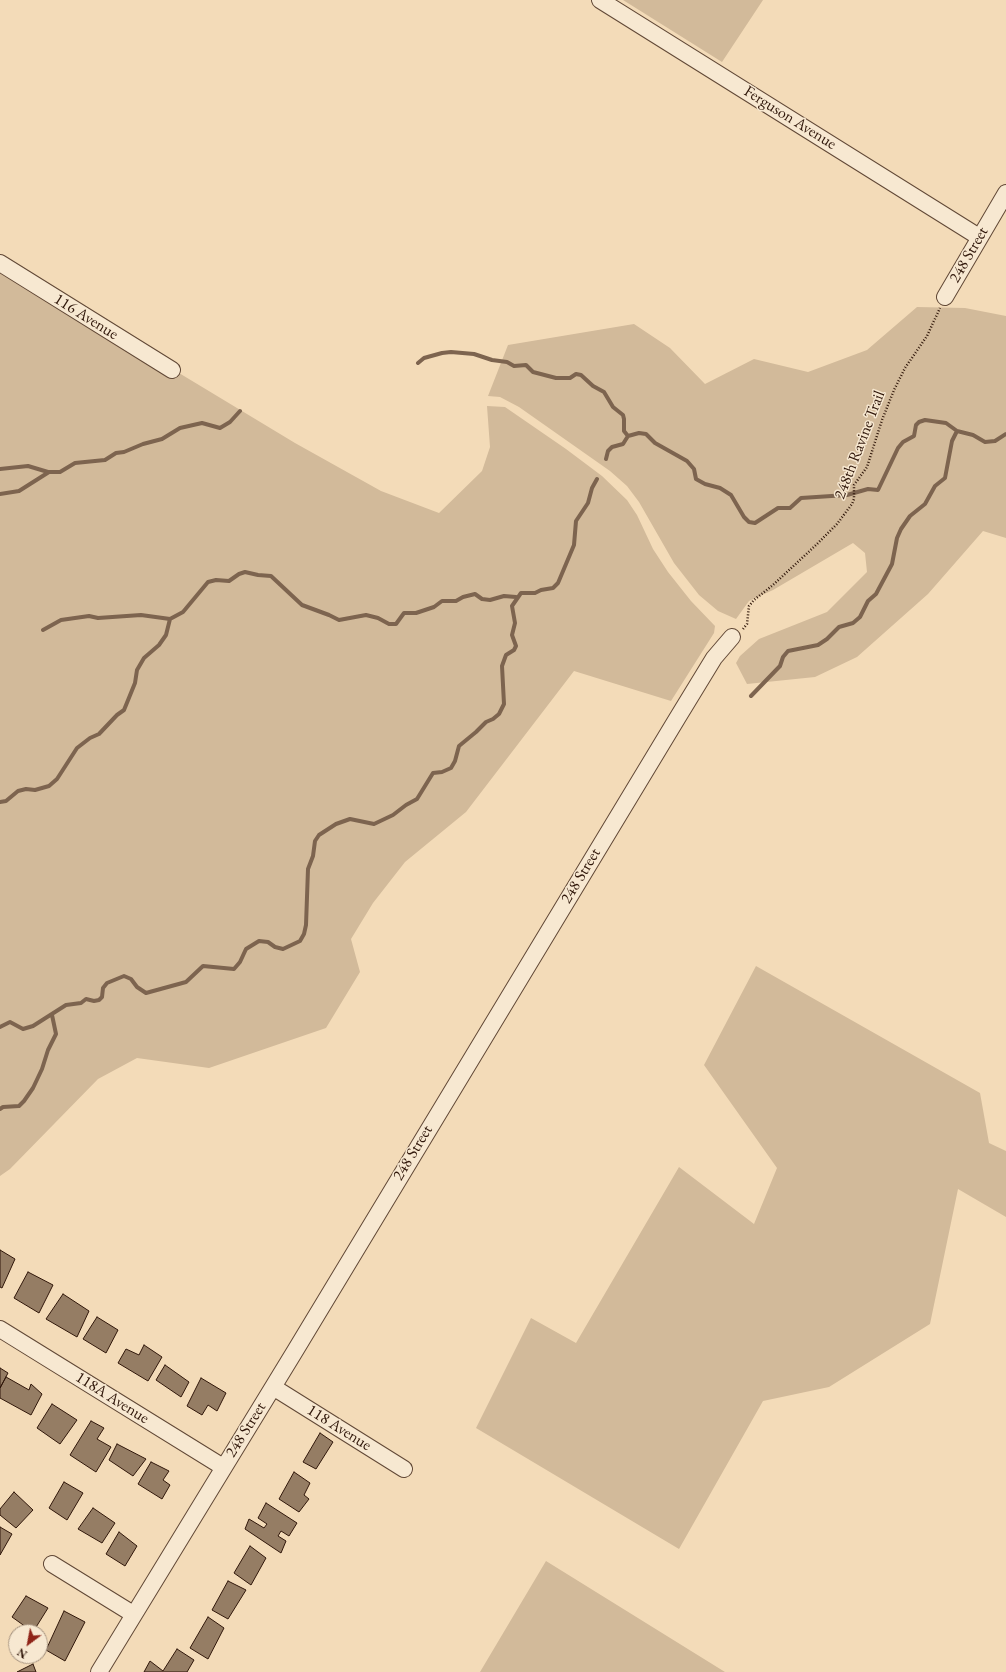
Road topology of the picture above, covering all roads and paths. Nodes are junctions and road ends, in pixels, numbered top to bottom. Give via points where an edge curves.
1 (600, 0) edge
2 (1006, 193) edge
3 (979, 237) junction
4 (0, 263) edge
5 (945, 297) joint
6 (172, 370) dead end
7 (732, 637) joint
8 (0, 1329) edge
9 (273, 1386) junction
10 (223, 1467) junction
11 (404, 1469) dead end
12 (52, 1564) dead end
13 (133, 1614) junction
14 (99, 1672) edge

1 - 3 street, Ferguson Avenue
2 - 3 street, 248 Street
3 - 5 street, 248 Street
4 - 6 street, 116 Avenue
5 - 7 path, 248th Ravine Trail via 927,336 905,368 894,390 867,467 854,485 852,504 816,545 754,600 748,610 747,624 741,632
7 - 9 street, 248 Street via 714,658
8 - 10 street, 118A Avenue
9 - 10 street, 248 Street
9 - 11 street, 118 Avenue
10 - 13 street, 248 Street
12 - 13 street
13 - 14 street, 248 Street

